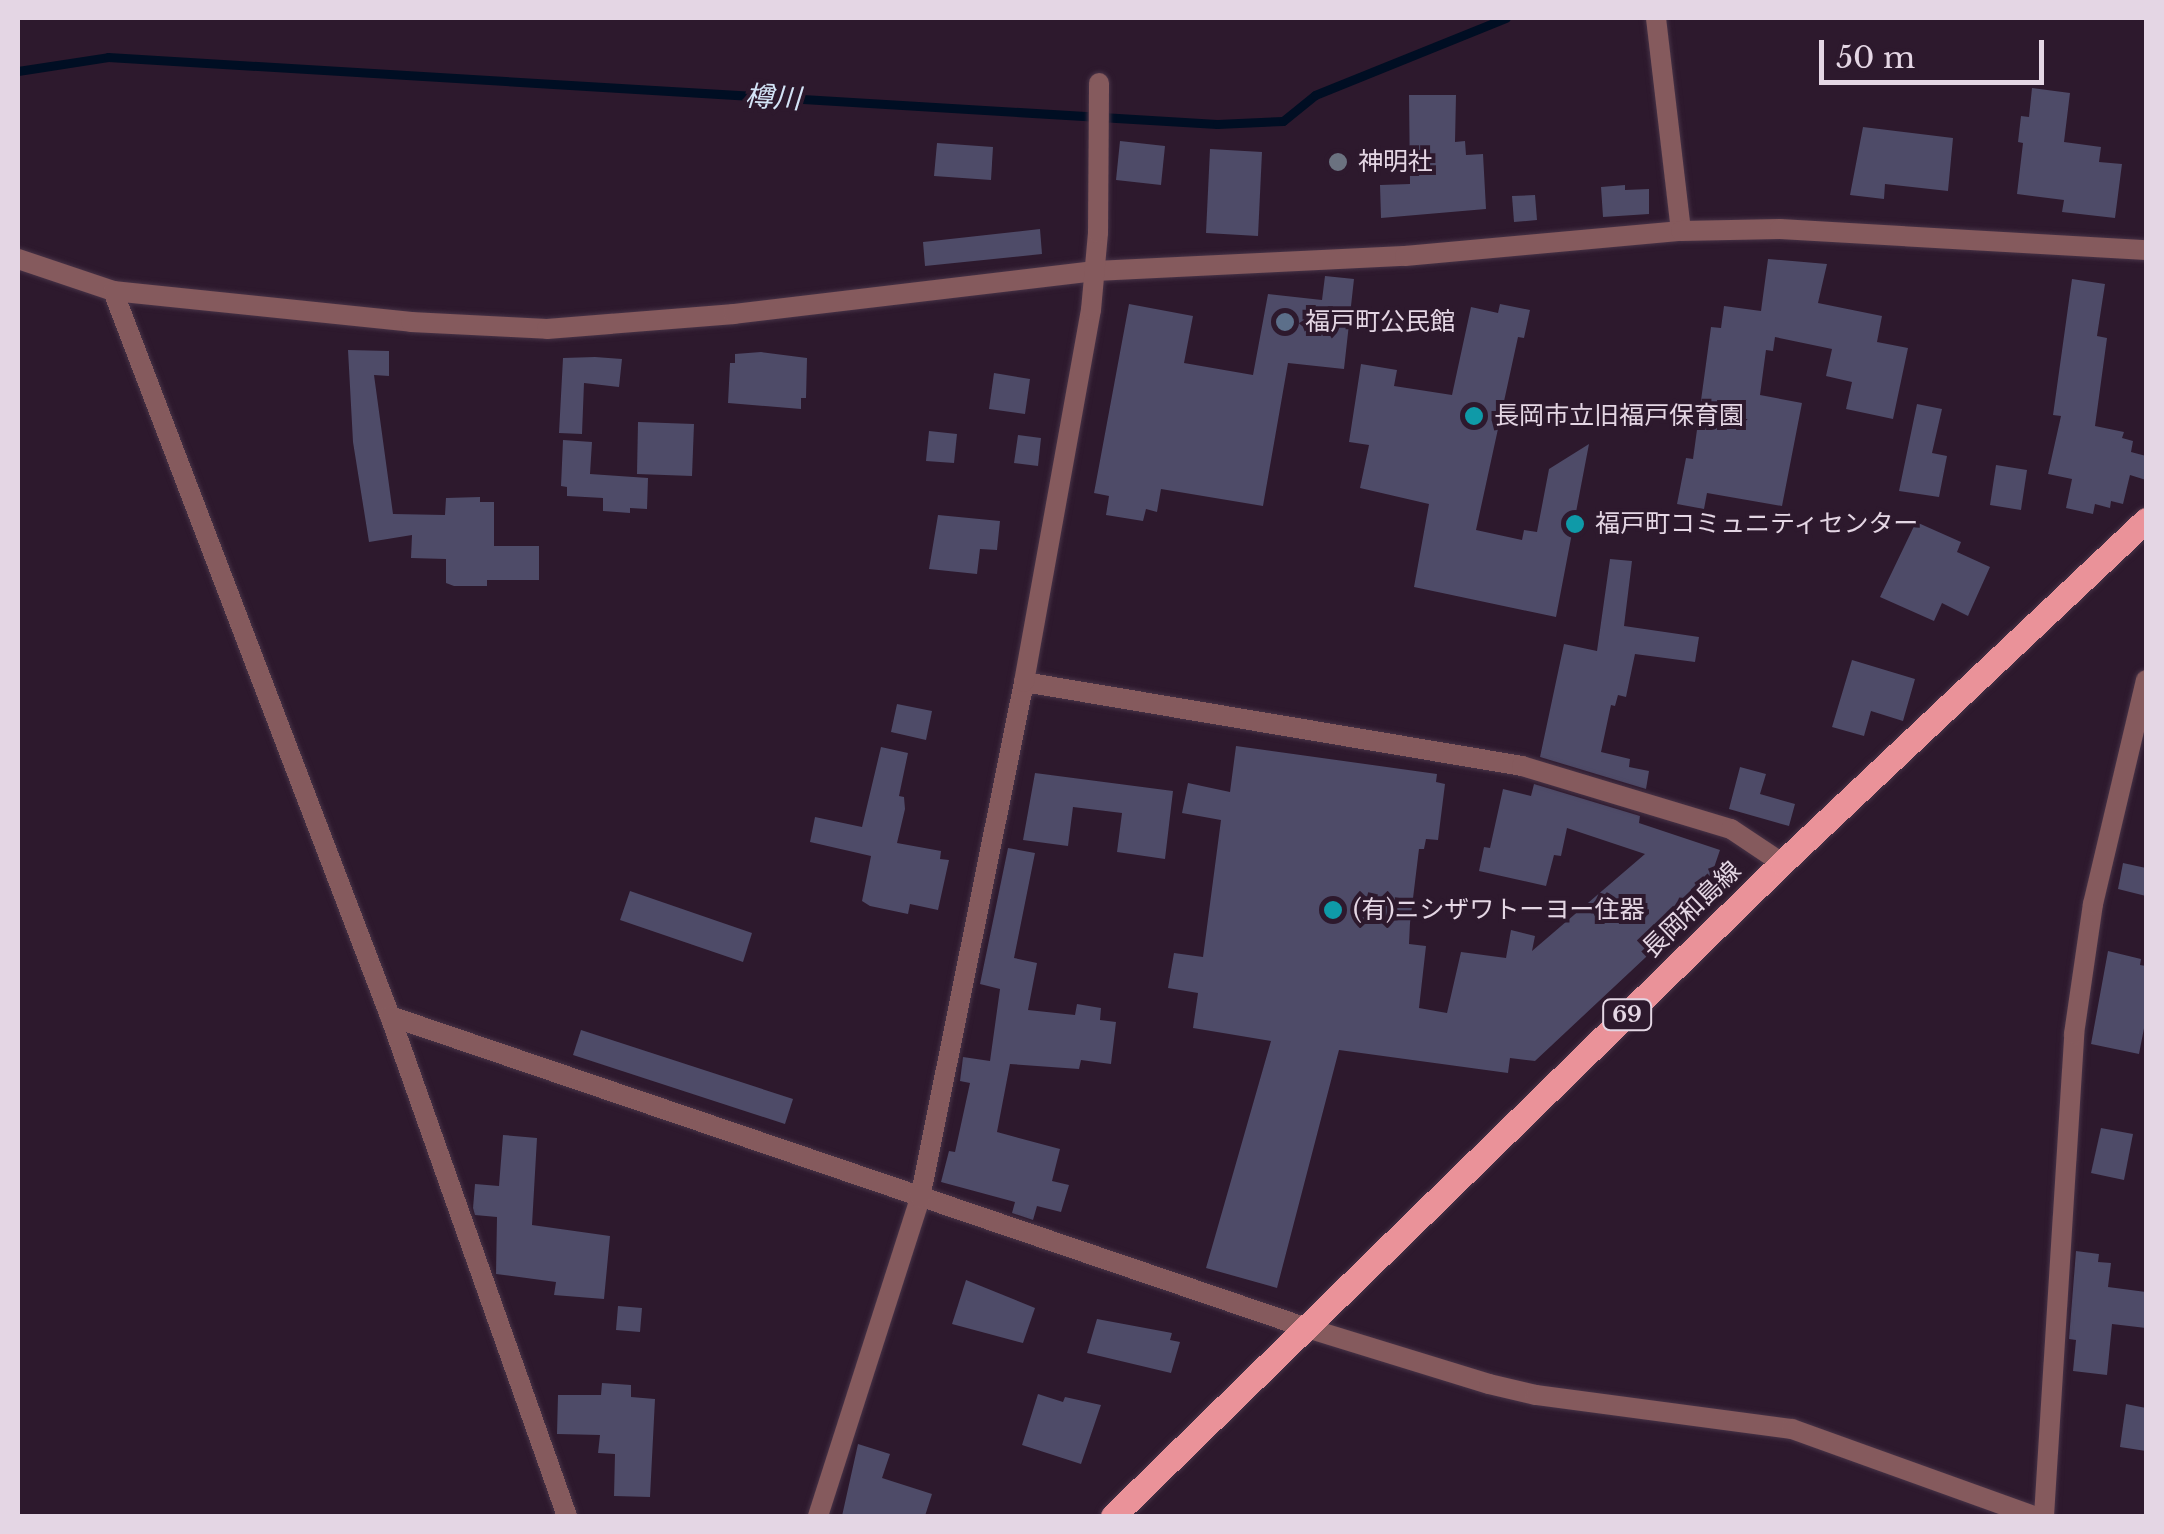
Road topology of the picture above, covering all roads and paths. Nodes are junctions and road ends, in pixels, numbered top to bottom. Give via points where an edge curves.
1 (1656, 18) edge
2 (1099, 82) dead end
3 (1681, 231) junction
4 (2146, 250) edge
5 (18, 259) edge
6 (1094, 271) junction
7 (113, 292) junction
8 (2146, 520) edge
9 (2146, 680) edge
10 (1024, 682) junction
11 (2142, 714) edge
12 (1782, 863) junction
13 (390, 1016) junction
14 (920, 1198) junction
15 (1307, 1328) junction
16 (568, 1516) edge
17 (818, 1516) edge
18 (1113, 1516) edge
19 (2034, 1516) edge
20 (2044, 1516) edge

1 - 3 street
2 - 6 street
3 - 4 street via 1780,229
3 - 6 street via 1405,256
5 - 7 street
6 - 7 street via 546,330
6 - 10 street
7 - 13 street
8 - 12 main road, 長岡和島線 / 69
9 - 11 street
10 - 12 street via 1522,766 1731,829
10 - 14 street
11 - 20 street via 2093,904 2074,1034
12 - 15 main road, 長岡和島線 / 69
13 - 14 street
13 - 16 street
14 - 15 street
14 - 17 street
15 - 18 main road, 長岡和島線 / 69
15 - 19 street via 1536,1395 1792,1429

